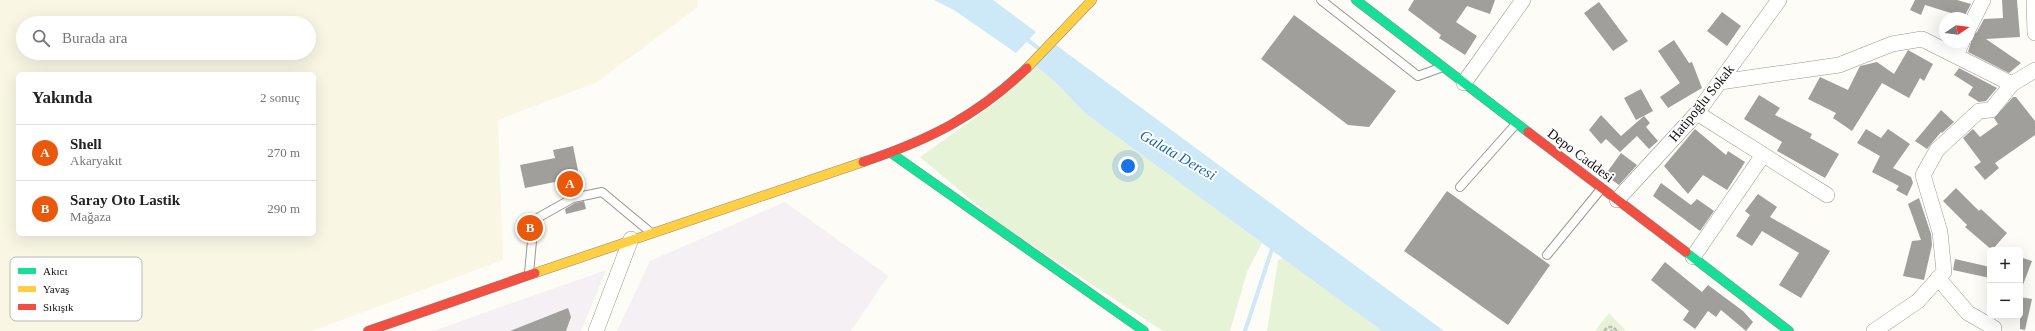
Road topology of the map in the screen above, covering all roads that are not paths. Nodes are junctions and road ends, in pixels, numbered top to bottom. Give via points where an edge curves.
1 (1092, 0) edge
2 (1321, 0) edge
3 (1356, 0) edge
4 (1523, 0) edge
5 (1778, 0) edge
6 (1983, 0) edge
7 (2034, 0) edge
8 (1371, 5) edge
9 (1975, 16) edge
10 (2035, 33) edge
11 (1939, 43) edge
12 (1959, 48) edge
13 (1443, 67) junction
14 (2035, 70) edge
15 (1720, 82) junction
16 (1464, 83) junction
17 (2012, 84) junction
18 (1697, 113) junction
19 (1517, 123) junction
20 (891, 153) junction
21 (1763, 155) junction
22 (1460, 187) dead end
23 (1602, 188) junction
24 (1827, 195) dead end
25 (1617, 200) junction
26 (651, 232) junction
27 (631, 239) junction
28 (1547, 255) dead end
29 (1693, 257) junction
30 (528, 274) junction
31 (1938, 278) junction
32 (1994, 328) dead end
33 (368, 331) edge
34 (596, 331) edge
35 (1144, 331) edge
36 (1789, 331) edge
37 (1874, 331) edge

1 - 20 main road via 1016,80 972,114 925,139
2 - 13 lane via 1418,76
3 - 8 main road, Depo Caddesi
4 - 16 street
5 - 15 street, Hatipoğlu Sokak
6 - 9 street
7 - 10 street
8 - 13 main road, Depo Caddesi
11 - 15 street via 1922,39 1892,44 1839,65
12 - 17 street
13 - 16 main road, Depo Caddesi
14 - 17 street
15 - 18 street, Hatipoğlu Sokak
16 - 19 main road, Depo Caddesi
17 - 31 street via 1991,110 1979,111 1937,150 1922,175 1940,232 1944,272
18 - 21 street
18 - 25 street, Hatipoğlu Sokak
19 - 22 lane
19 - 23 main road, Depo Caddesi
20 - 26 main road
20 - 35 main road
21 - 24 street
21 - 29 street
23 - 25 main road, Depo Caddesi
23 - 28 lane
25 - 29 main road, Depo Caddesi
26 - 27 main road
26 - 30 lane via 602,192 573,198 534,220
27 - 30 main road
27 - 34 street
29 - 36 main road, Depo Caddesi
30 - 33 main road
31 - 32 street via 1968,313
31 - 37 street via 1918,301

